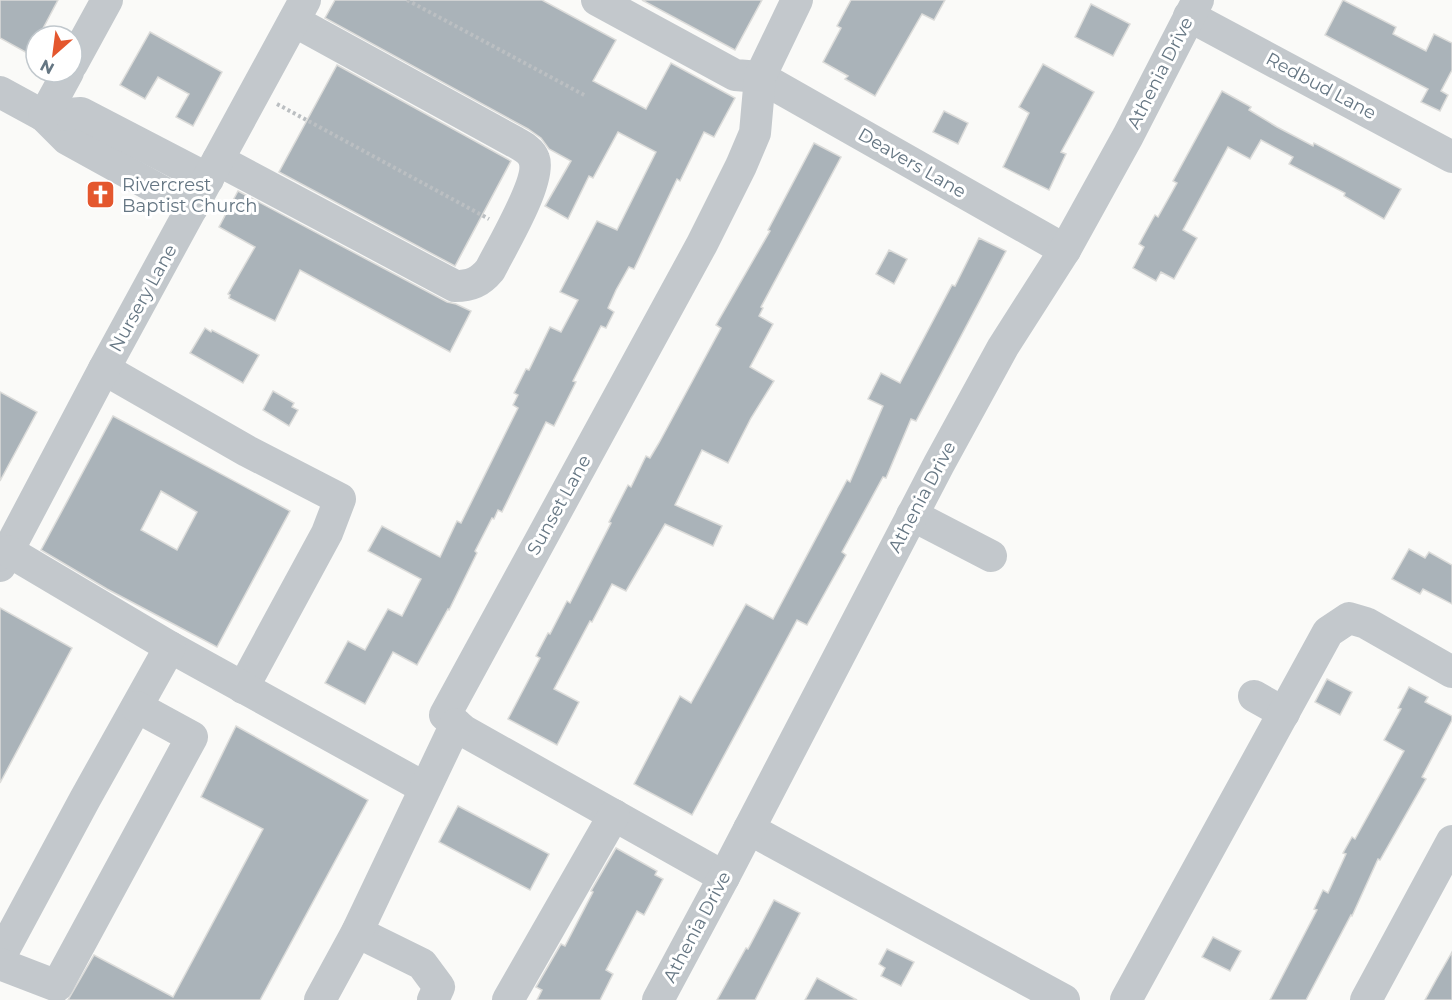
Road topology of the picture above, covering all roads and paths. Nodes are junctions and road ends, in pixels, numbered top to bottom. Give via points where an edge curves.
1 (107, 0) edge
2 (407, 0) edge
3 (597, 0) edge
4 (797, 0) edge
5 (1193, 8) edge
6 (300, 10) edge
7 (84, 42) edge
8 (760, 77) junction
9 (62, 84) edge
10 (0, 92) edge
11 (255, 92) junction
12 (586, 96) dead end
13 (45, 116) junction
14 (1452, 157) edge
15 (213, 170) junction
16 (192, 208) junction
17 (510, 230) junction
18 (1065, 250) junction
19 (104, 369) junction
20 (912, 515) junction
21 (991, 556) dead end
22 (4, 558) edge
23 (170, 647) junction
24 (1452, 672) edge
25 (243, 688) junction
26 (1254, 696) dead end
27 (137, 707) junction
28 (1284, 713) junction
29 (456, 724) junction
30 (425, 788) junction
31 (614, 815) junction
32 (749, 829) junction
33 (1452, 841) edge
34 (724, 877) junction
35 (357, 932) junction
36 (0, 957) edge
37 (0, 964) edge
38 (320, 1000) edge
39 (433, 1000) edge
40 (508, 1000) edge
41 (658, 1000) edge
42 (1064, 1000) edge
43 (1126, 1000) edge
44 (1366, 1000) edge

1 - 7 street
2 - 12 path
3 - 8 street via 735,75
4 - 8 street, Sunset Lane
5 - 14 street, Redbud Lane
5 - 18 street, Athenia Drive
6 - 11 street, Nursery Lane
6 - 17 street via 534,157 536,171 530,190
8 - 18 street, Deavers Lane
8 - 29 street, Sunset Lane via 755,133 741,166 450,705 445,715
9 - 13 street
10 - 13 street
11 - 15 street, Nursery Lane
11 - 17 path
13 - 15 street via 81,113
13 - 16 street via 66,139
15 - 16 street, Nursery Lane
15 - 17 street via 455,286 469,286 483,279
16 - 19 street, Nursery Lane
18 - 20 street, Athenia Drive via 1003,347
19 - 22 street, Nursery Lane
19 - 25 street via 340,499 327,533
20 - 21 street
20 - 32 street, Athenia Drive
22 - 23 street
23 - 25 street
23 - 27 street
24 - 28 street via 1366,623 1348,618 1328,633
25 - 30 street
26 - 28 street
27 - 36 street
27 - 37 street via 192,737 57,986
28 - 43 street
29 - 30 street
29 - 31 street
30 - 35 street
31 - 34 street
31 - 40 street
32 - 34 street, Athenia Drive
32 - 42 street
33 - 44 street
34 - 41 street, Athenia Drive
35 - 38 street
35 - 39 street via 422,964 439,987

